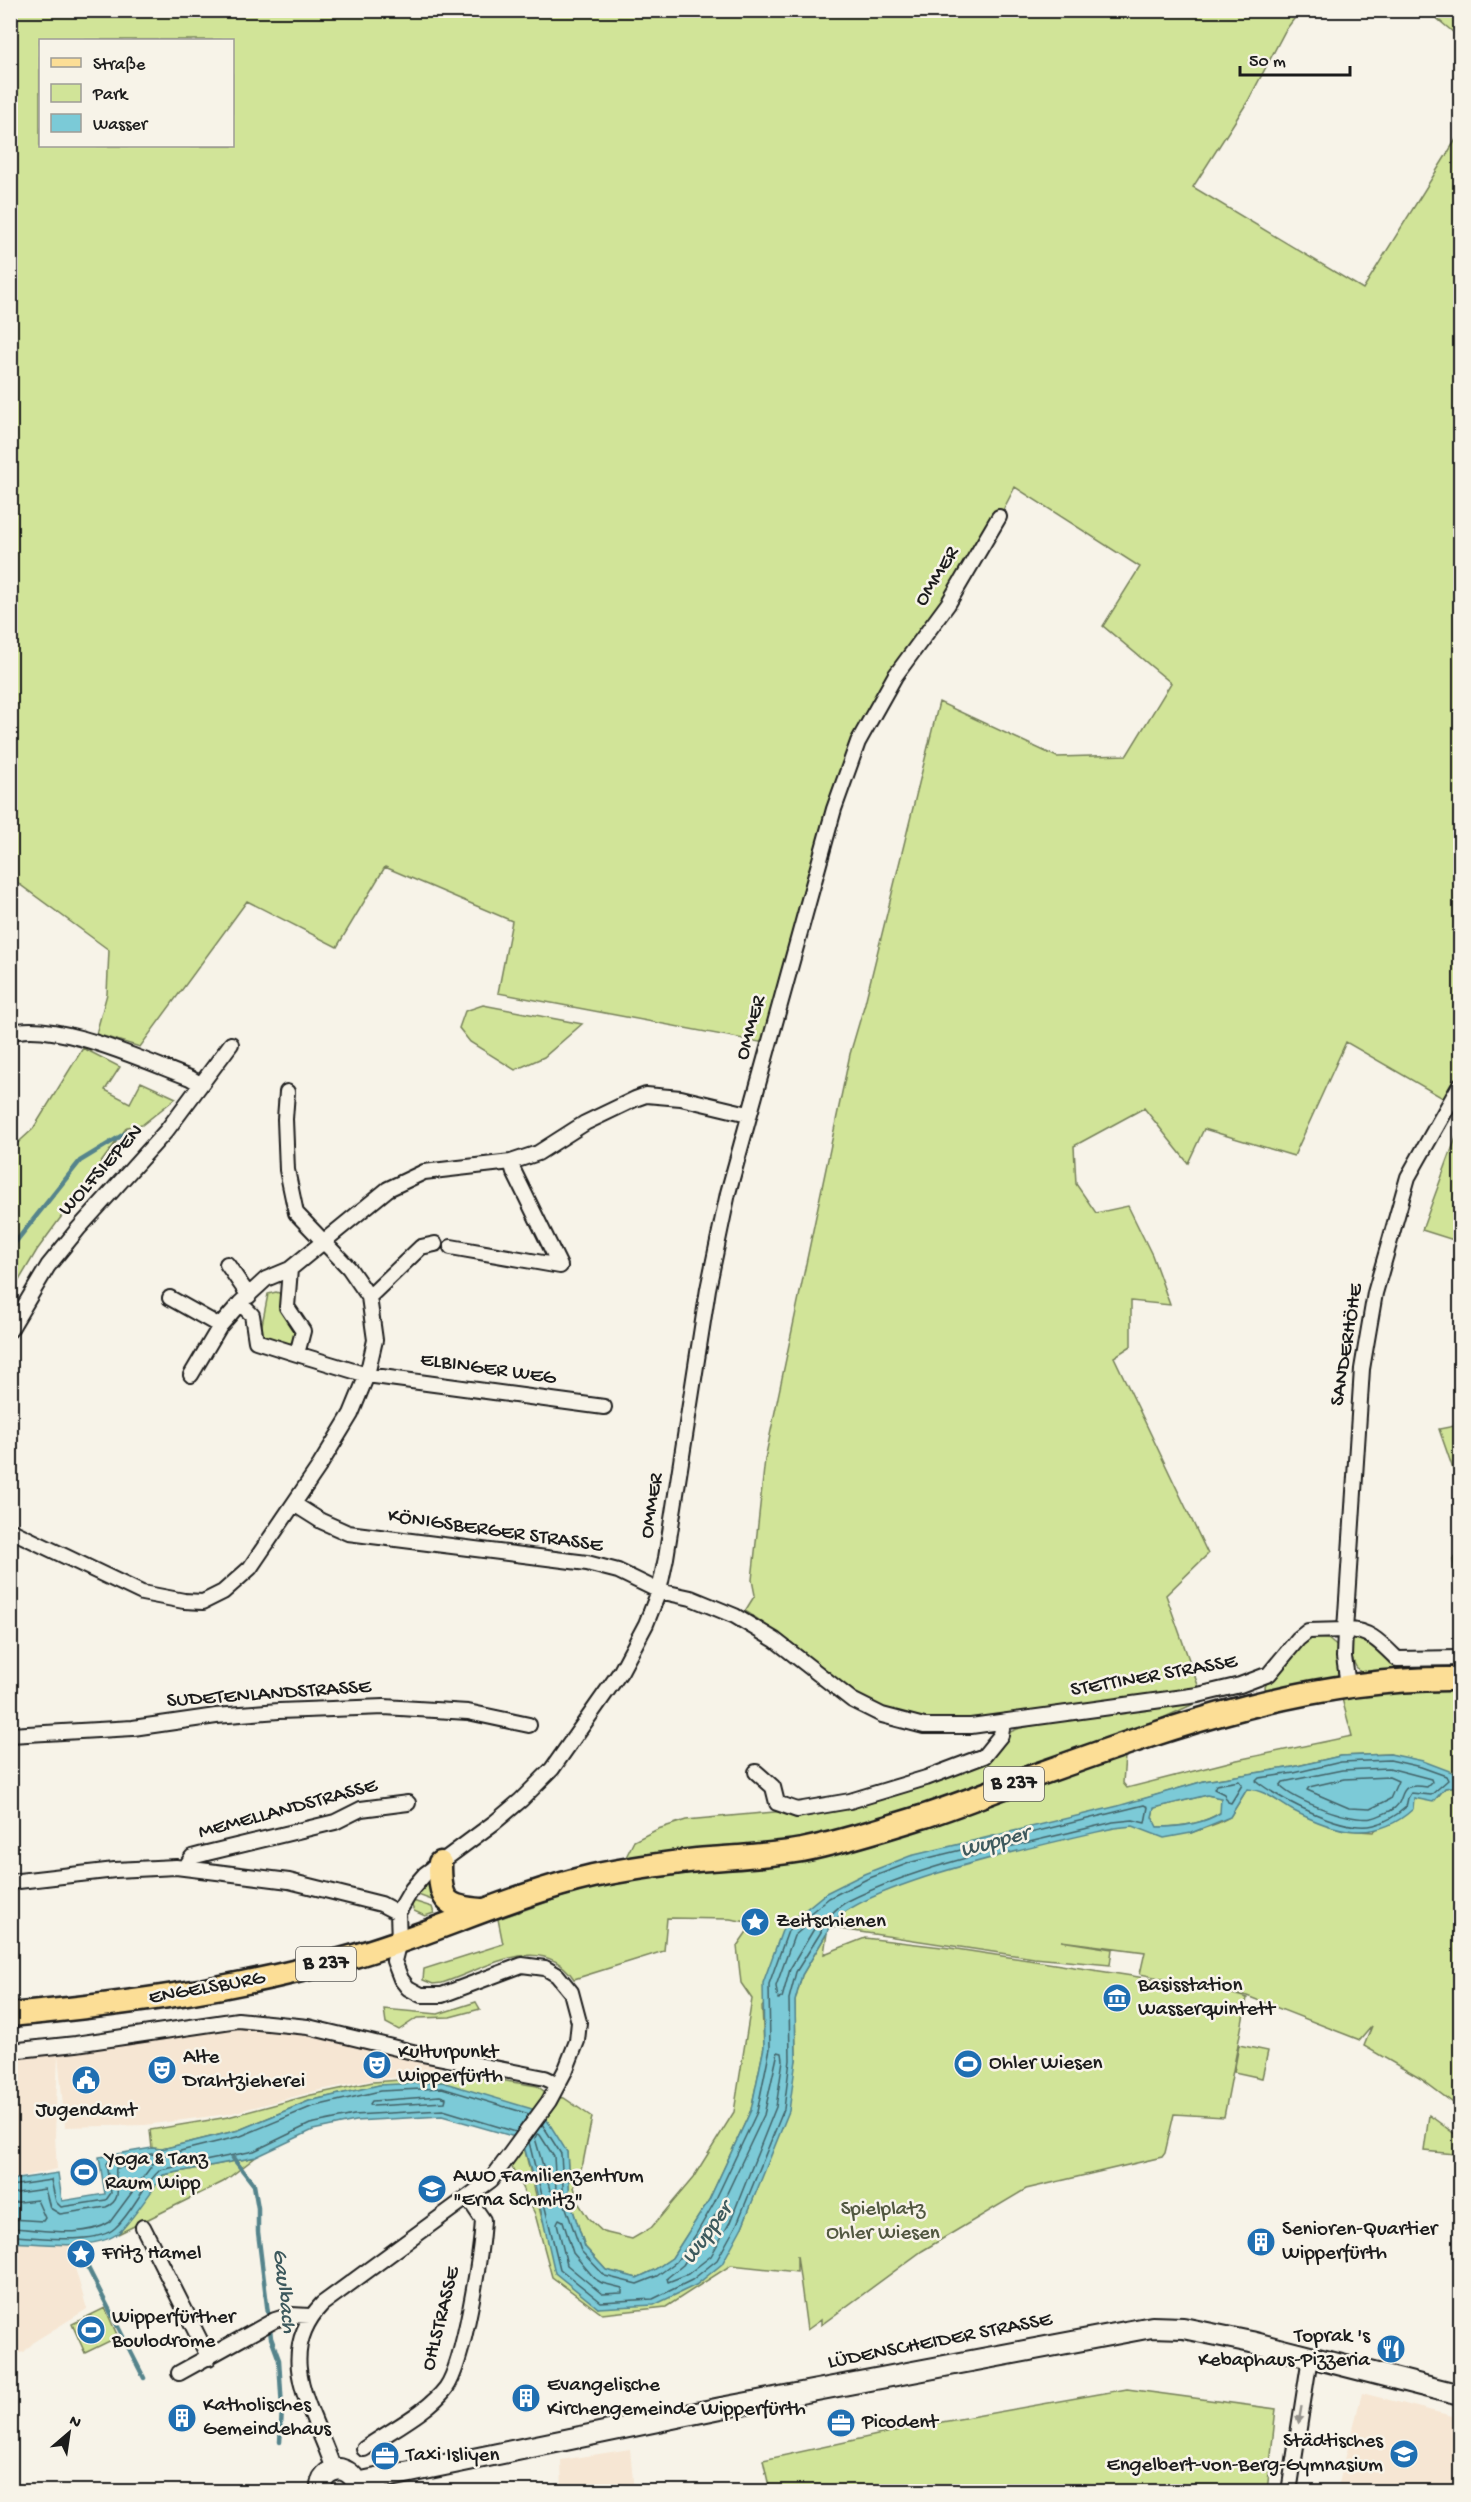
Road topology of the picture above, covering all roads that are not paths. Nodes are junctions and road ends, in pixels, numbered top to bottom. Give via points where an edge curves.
1 (999, 517) dead end
2 (10, 1033) edge
3 (231, 1044) dead end
4 (200, 1084) junction
5 (1461, 1085) edge
6 (287, 1092) dead end
7 (748, 1114) junction
8 (511, 1162) junction
9 (324, 1244) junction
10 (435, 1244) dead end
11 (451, 1247) dead end
12 (227, 1264) dead end
13 (290, 1269) junction
14 (369, 1297) junction
15 (170, 1298) dead end
16 (244, 1300) junction
17 (220, 1326) junction
18 (10, 1330) edge
19 (297, 1354) junction
20 (191, 1375) dead end
21 (367, 1375) junction
22 (604, 1407) dead end
23 (294, 1504) junction
24 (10, 1530) edge
25 (659, 1591) junction
26 (1345, 1630) junction
27 (1461, 1658) edge
28 (1461, 1679) edge
29 (1348, 1685) junction
30 (1003, 1722) junction
31 (529, 1725) dead end
32 (10, 1735) edge
33 (756, 1772) dead end
34 (408, 1803) dead end
35 (440, 1863) junction
36 (184, 1868) junction
37 (10, 1882) edge
38 (485, 1911) junction
39 (398, 1913) junction
40 (397, 1951) junction
41 (10, 2015) edge
42 (10, 2051) edge
43 (558, 2084) junction
44 (468, 2198) junction
45 (142, 2228) dead end
46 (310, 2316) junction
47 (1310, 2357) junction
48 (209, 2358) junction
49 (180, 2373) dead end
50 (1461, 2395) edge
51 (364, 2449) dead end
52 (334, 2470) junction
53 (357, 2487) edge
54 (321, 2492) edge
55 (1289, 2492) edge

1 - 7 street, OMMER via 948,604 895,676 858,742 834,809
2 - 4 street via 50,1030
3 - 4 street, WOLFSIEPEN
4 - 18 street, WOLFSIEPEN via 167,1130 48,1266
5 - 26 street, SANDERHÖHE via 1408,1177 1375,1293 1362,1369
6 - 9 street via 287,1170 296,1213
7 - 8 street via 681,1098 646,1095 605,1112 538,1153
7 - 25 street, OMMER via 708,1289
8 - 9 street via 424,1172 388,1189
8 - 11 street via 560,1266
9 - 13 street
9 - 14 street via 349,1268
10 - 14 street via 421,1247
12 - 16 street
13 - 16 street via 266,1279
13 - 19 street via 287,1307 303,1331
14 - 21 street via 375,1340
15 - 17 street
16 - 17 street
16 - 19 street, ELBINGER WEG via 252,1315 256,1341
17 - 20 street
19 - 21 street, ELBINGER WEG
21 - 22 street, ELBINGER WEG
21 - 23 street via 351,1414
23 - 24 street via 250,1568 224,1592 203,1602 142,1593
23 - 25 street, KÖNIGSBERGER STRASSE via 348,1533 587,1563 618,1571
25 - 30 street, STETTINER STRASSE via 700,1602 754,1625 852,1700 889,1718 936,1727
25 - 35 street via 621,1671 552,1769 504,1815
26 - 27 street, STETTINER STRASSE via 1357,1629 1374,1636 1397,1659
26 - 29 street
26 - 30 street, STETTINER STRASSE via 1308,1631 1269,1674 1240,1685 1198,1695
28 - 29 main road, B 237
29 - 38 main road, B 237 via 1280,1698 1185,1724 927,1815 825,1844 590,1877
30 - 33 street via 1001,1735 984,1756 850,1801 797,1810 777,1803 773,1788
31 - 32 street, SUDETENLANDSTRASSE via 468,1712 384,1707 279,1711 133,1728
34 - 36 street, MEMELLANDSTRASSE via 361,1809 335,1822 192,1857
35 - 38 main road via 440,1888 446,1900 460,1909
35 - 39 street via 417,1882
36 - 37 street, MEMELLANDSTRASSE via 115,1870
36 - 39 street, MEMELLANDSTRASSE via 289,1881 381,1904
38 - 40 main road, B 237
39 - 40 street
40 - 41 main road, ENGELSBURG / B 237 via 353,1957 207,1991
40 - 43 street via 401,1978 408,1988 421,1995 436,1997 522,1965 545,1968 557,1975 571,1992 579,2022 574,2050
42 - 43 street via 238,2020 308,2027
43 - 44 street via 491,2180
44 - 46 street
44 - 51 street, OHLSTRASSE via 483,2220 481,2244 460,2354 451,2380 423,2409
45 - 48 street
46 - 48 street via 291,2315 275,2320
46 - 52 street via 297,2348 298,2365 307,2404
47 - 50 main road, LÜDENSCHEIDER STRASSE
47 - 53 main road, LÜDENSCHEIDER STRASSE via 1196,2330 1152,2327 721,2408
47 -> 55 street
48 - 49 street
52 - 53 main road via 351,2473
52 - 54 main road via 322,2479

